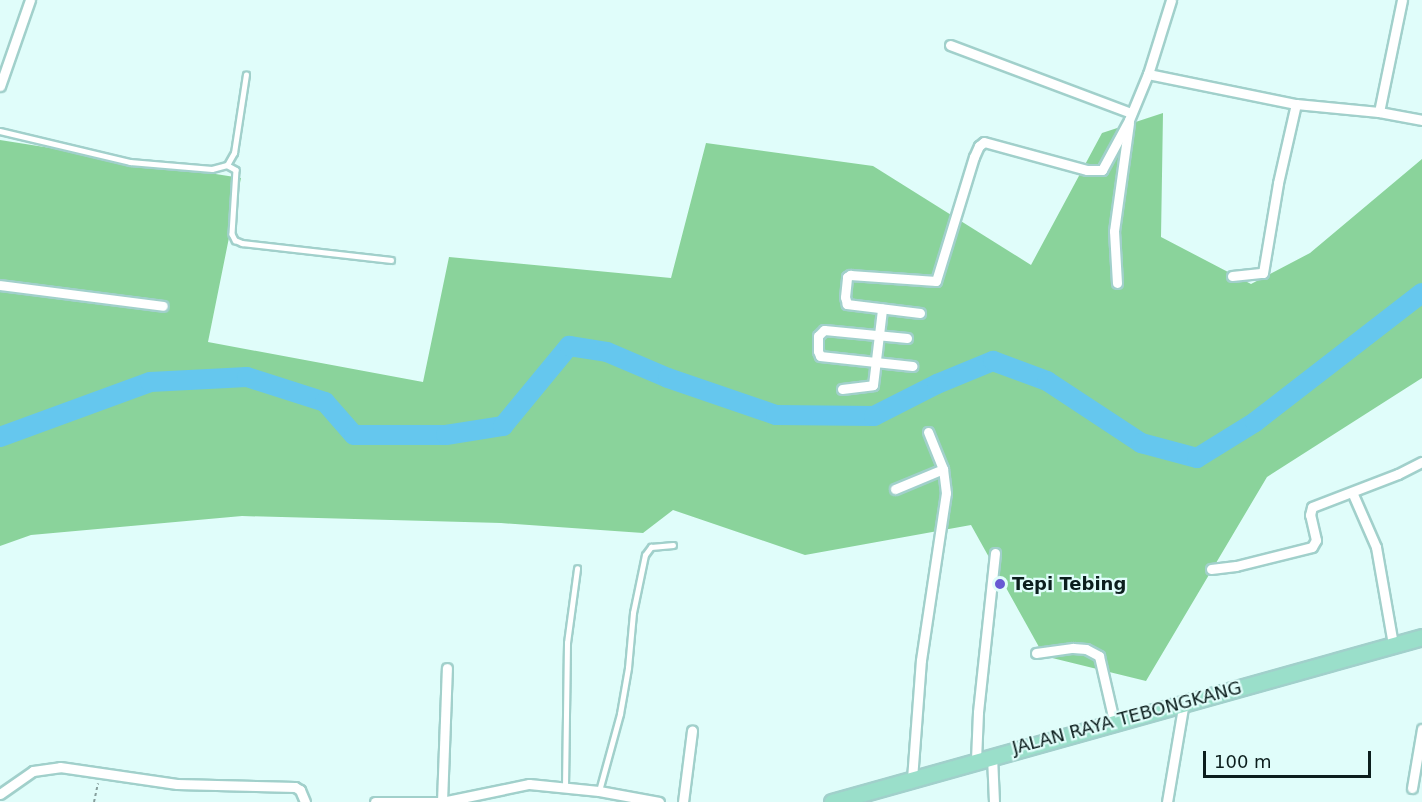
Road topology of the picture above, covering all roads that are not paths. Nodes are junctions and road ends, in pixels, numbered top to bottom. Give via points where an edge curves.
1 (30, 0) edge
2 (1171, 0) edge
3 (1402, 0) edge
4 (950, 45) dead end
5 (1148, 74) junction
6 (246, 75) dead end
7 (0, 86) edge
8 (1296, 104) junction
9 (1379, 112) junction
10 (1130, 117) junction
11 (1422, 120) edge
12 (0, 131) edge
13 (227, 165) junction
14 (391, 260) dead end
15 (1232, 276) dead end
16 (1117, 283) dead end
17 (0, 285) edge
18 (164, 306) dead end
19 (882, 309) junction
20 (920, 313) dead end
21 (878, 334) junction
22 (907, 338) dead end
23 (875, 361) junction
24 (912, 366) dead end
25 (842, 389) dead end
26 (928, 432) dead end
27 (1422, 462) edge
28 (943, 469) junction
29 (895, 489) dead end
30 (1352, 492) junction
31 (673, 545) dead end
32 (995, 553) dead end
33 (1211, 568) dead end
34 (577, 569) dead end
35 (1422, 637) edge
36 (1393, 644) junction
37 (1036, 653) dead end
38 (447, 668) dead end
39 (1184, 702) junction
40 (1114, 721) junction
41 (1422, 729) edge
42 (692, 731) dead end
43 (992, 756) junction
44 (976, 760) junction
45 (912, 779) junction
46 (565, 787) junction
47 (1412, 788) dead end
48 (599, 791) junction
49 (0, 794) edge
50 (305, 802) edge
51 (375, 802) edge
52 (442, 802) edge
53 (659, 802) edge
54 (683, 802) edge
55 (832, 802) edge
56 (994, 802) edge
57 (1167, 802) edge

1 - 7 street
2 - 5 street
3 - 9 street
4 - 10 street
5 - 8 street
5 - 10 street
6 - 13 lane via 234,153
8 - 9 street
8 - 15 street via 1263,273
9 - 11 street
10 - 16 street via 1114,231
10 - 19 street via 1106,165 1097,172 984,142 979,146 936,281 847,277 847,304
12 - 13 lane via 130,162 212,169
13 - 14 lane via 236,170 232,234 235,240
17 - 18 street
19 - 20 street
19 - 21 street
21 - 22 street
21 - 23 street
21 - 23 street via 824,330 818,336 820,356
23 - 24 street
23 - 25 street via 873,385
26 - 28 street
27 - 30 street
28 - 29 street
28 - 45 street via 946,504 921,660
30 - 33 street via 1309,510 1316,540 1312,547 1245,564
30 - 36 street via 1377,547
31 - 48 lane via 651,547 645,555 633,612 620,714
32 - 44 street
34 - 46 lane via 567,643
35 - 36 main road, JALAN RAYA TEBONGKANG
36 - 39 main road, JALAN RAYA TEBONGKANG
37 - 40 street via 1074,648 1099,656
38 - 52 street
39 - 40 main road, JALAN RAYA TEBONGKANG
39 - 57 street
40 - 43 main road, JALAN RAYA TEBONGKANG
41 - 47 street
42 - 54 street
43 - 44 main road, JALAN RAYA TEBONGKANG
43 - 56 street
44 - 45 main road, JALAN RAYA TEBONGKANG
45 - 55 main road, JALAN RAYA TEBONGKANG
46 - 48 street
46 - 52 street via 530,784
48 - 53 street
49 - 50 street via 33,771 47,767 177,784 295,787
51 - 52 street

